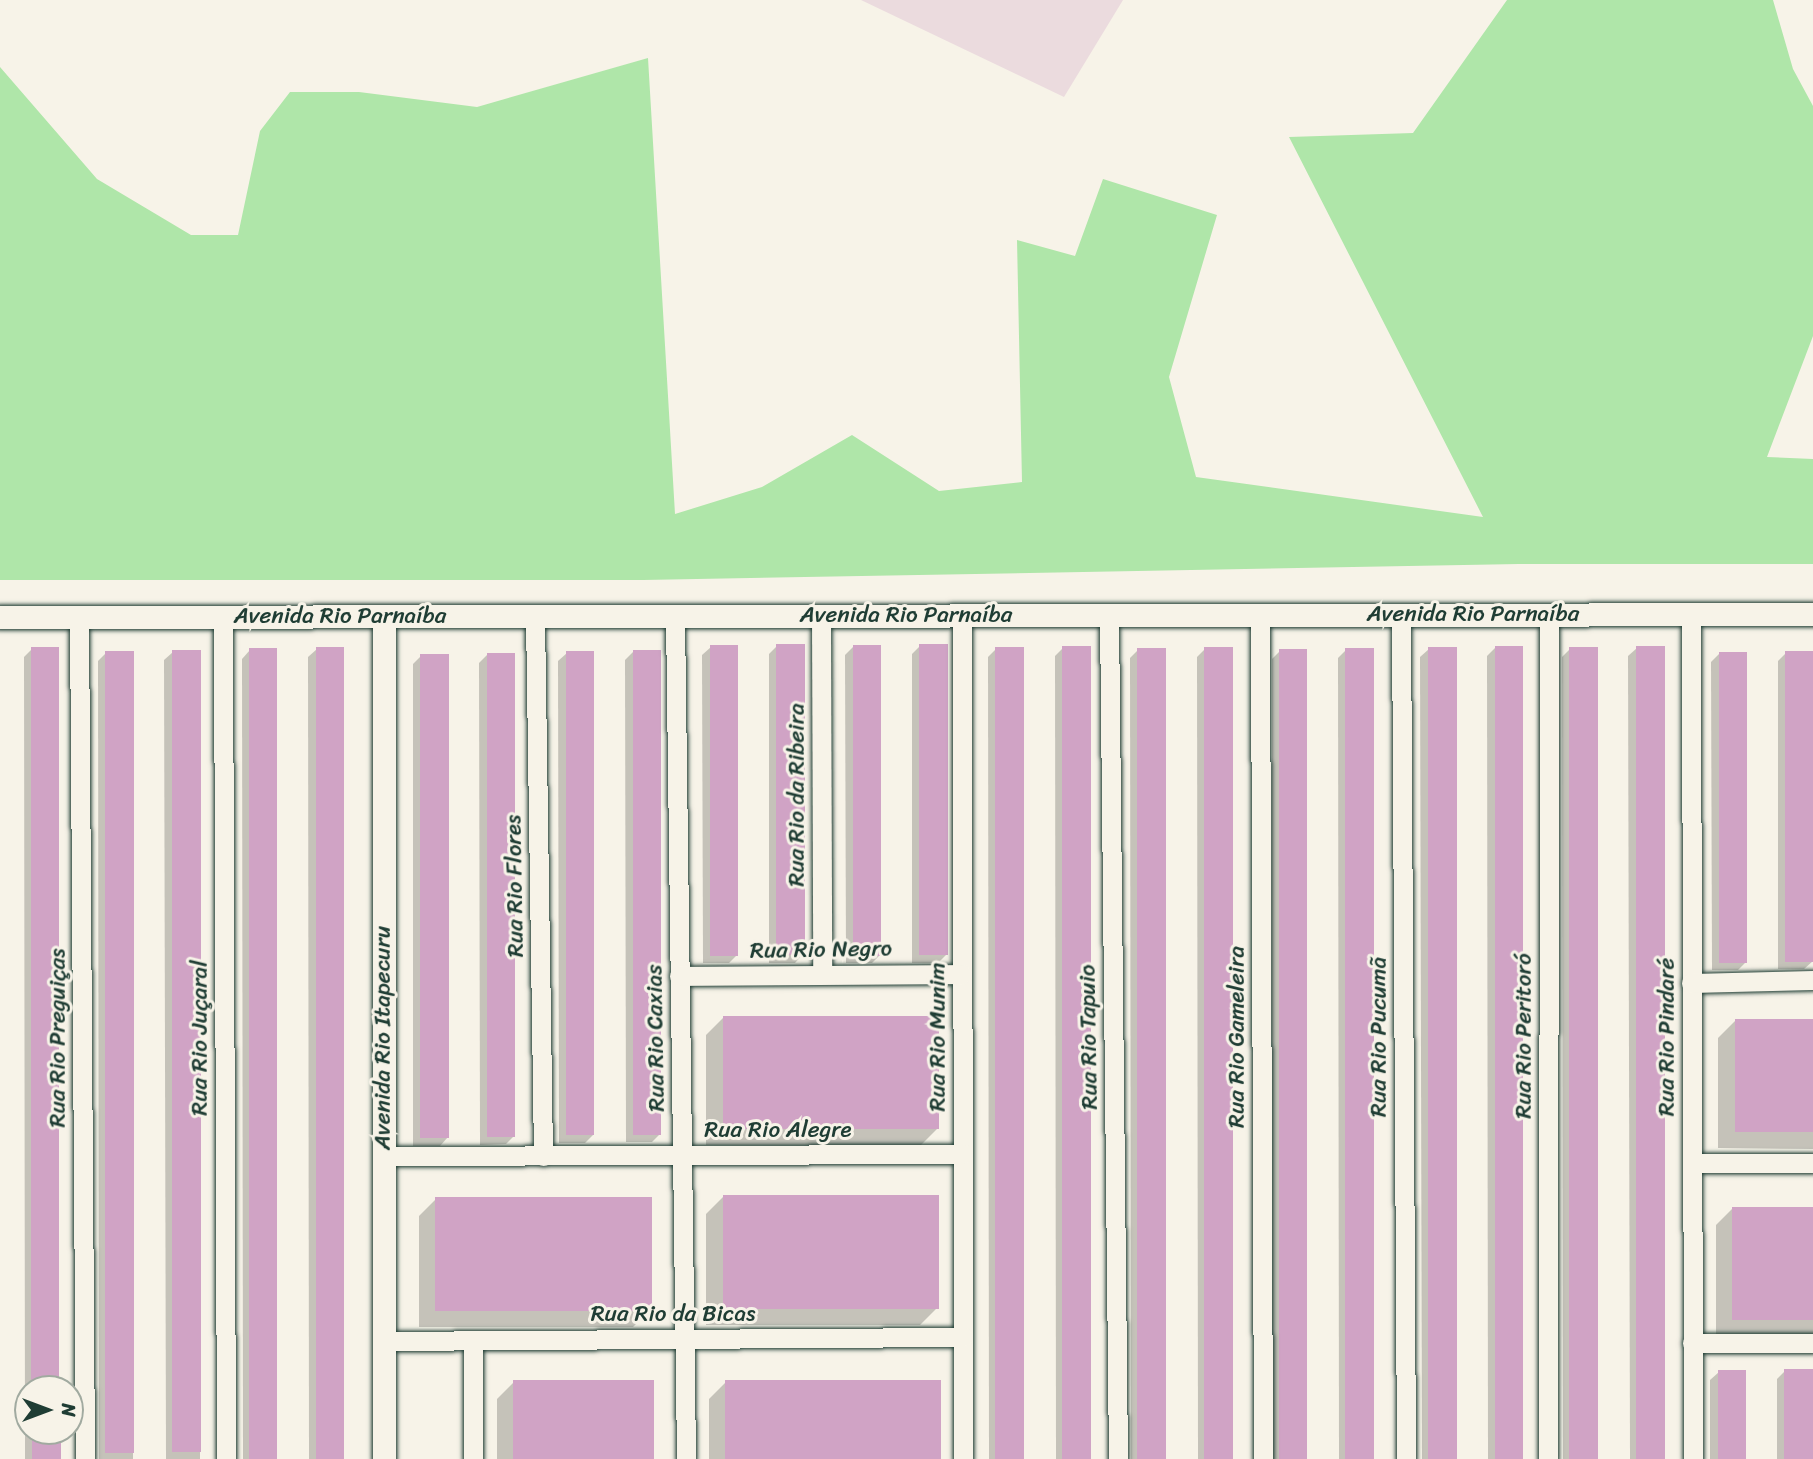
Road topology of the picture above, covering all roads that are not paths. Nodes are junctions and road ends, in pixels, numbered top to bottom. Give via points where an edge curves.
1 (1401, 614) junction
2 (1549, 614) junction
3 (1691, 614) junction
4 (1813, 614) edge
5 (962, 615) junction
6 (1110, 615) junction
7 (1260, 615) junction
8 (535, 616) junction
9 (675, 616) junction
10 (821, 616) junction
11 (0, 617) edge
12 (79, 617) junction
13 (223, 617) junction
14 (384, 617) junction
15 (822, 974) junction
16 (962, 974) junction
17 (680, 976) junction
18 (1813, 981) edge
19 (1692, 982) junction
20 (963, 1154) junction
21 (682, 1155) junction
22 (383, 1156) junction
23 (544, 1156) junction
24 (1692, 1163) junction
25 (1813, 1163) edge
26 (963, 1337) junction
27 (684, 1339) junction
28 (383, 1341) junction
29 (473, 1341) junction
30 (1692, 1343) junction
31 (1813, 1343) edge
32 (85, 1459) edge
33 (226, 1459) edge
34 (384, 1459) edge
35 (473, 1459) edge
36 (686, 1459) edge
37 (963, 1459) edge
38 (1118, 1459) edge
39 (1263, 1459) edge
40 (1406, 1459) edge
41 (1548, 1459) edge
42 (1693, 1459) edge

1 - 2 street, Avenida Rio Parnaíba
1 - 7 street, Avenida Rio Parnaíba
1 - 40 street, Rua Rio Pucumã
2 - 3 street, Avenida Rio Parnaíba
2 - 41 street, Rua Rio Peritoró
3 - 4 street, Avenida Rio Parnaíba
3 - 19 street, Rua Rio Pindaré
5 - 6 street, Avenida Rio Parnaíba
5 - 10 street, Avenida Rio Parnaíba
5 - 16 street, Rua Rio Munim
6 - 7 street, Avenida Rio Parnaíba
6 - 38 street, Rua Rio Tapuio
7 - 39 street, Rua Rio Gameleira
8 - 9 street, Avenida Rio Parnaíba
8 - 14 street, Avenida Rio Parnaíba
8 - 23 street, Rua Rio Flores
9 - 10 street, Avenida Rio Parnaíba
9 - 17 street, Rua Rio Caxias
10 - 15 street, Rua Rio da Ribeira
11 - 12 street, Avenida Rio Parnaíba
12 - 13 street, Avenida Rio Parnaíba
12 - 32 street, Rua Rio Preguiças
13 - 14 street, Avenida Rio Parnaíba
13 - 33 street, Rua Rio Juçaral
14 - 22 street, Avenida Rio Itapecuru
15 - 16 street, Rua Rio Negro
15 - 17 street, Rua Rio Negro
16 - 20 street, Rua Rio Munim
17 - 21 street, Rua Rio Caxias
18 - 19 street
19 - 24 street, Rua Rio Pindaré
20 - 21 street, Rua Rio Alegre
20 - 26 street, Rua Rio Munim
21 - 23 street, Rua Rio Alegre
21 - 27 street, Rua Rio Caxias
22 - 23 street, Rua Rio Alegre
22 - 28 street, Avenida Rio Itapecuru
24 - 25 street
24 - 30 street, Rua Rio Pindaré
26 - 27 street, Rua Rio da Bicas
26 - 37 street, Rua Rio Munim
27 - 29 street, Rua Rio da Bicas
27 - 36 street, Rua Rio Caxias
28 - 29 street, Rua Rio da Bicas
28 - 34 street, Avenida Rio Itapecuru
29 - 35 street
30 - 31 street
30 - 42 street, Rua Rio Pindaré

